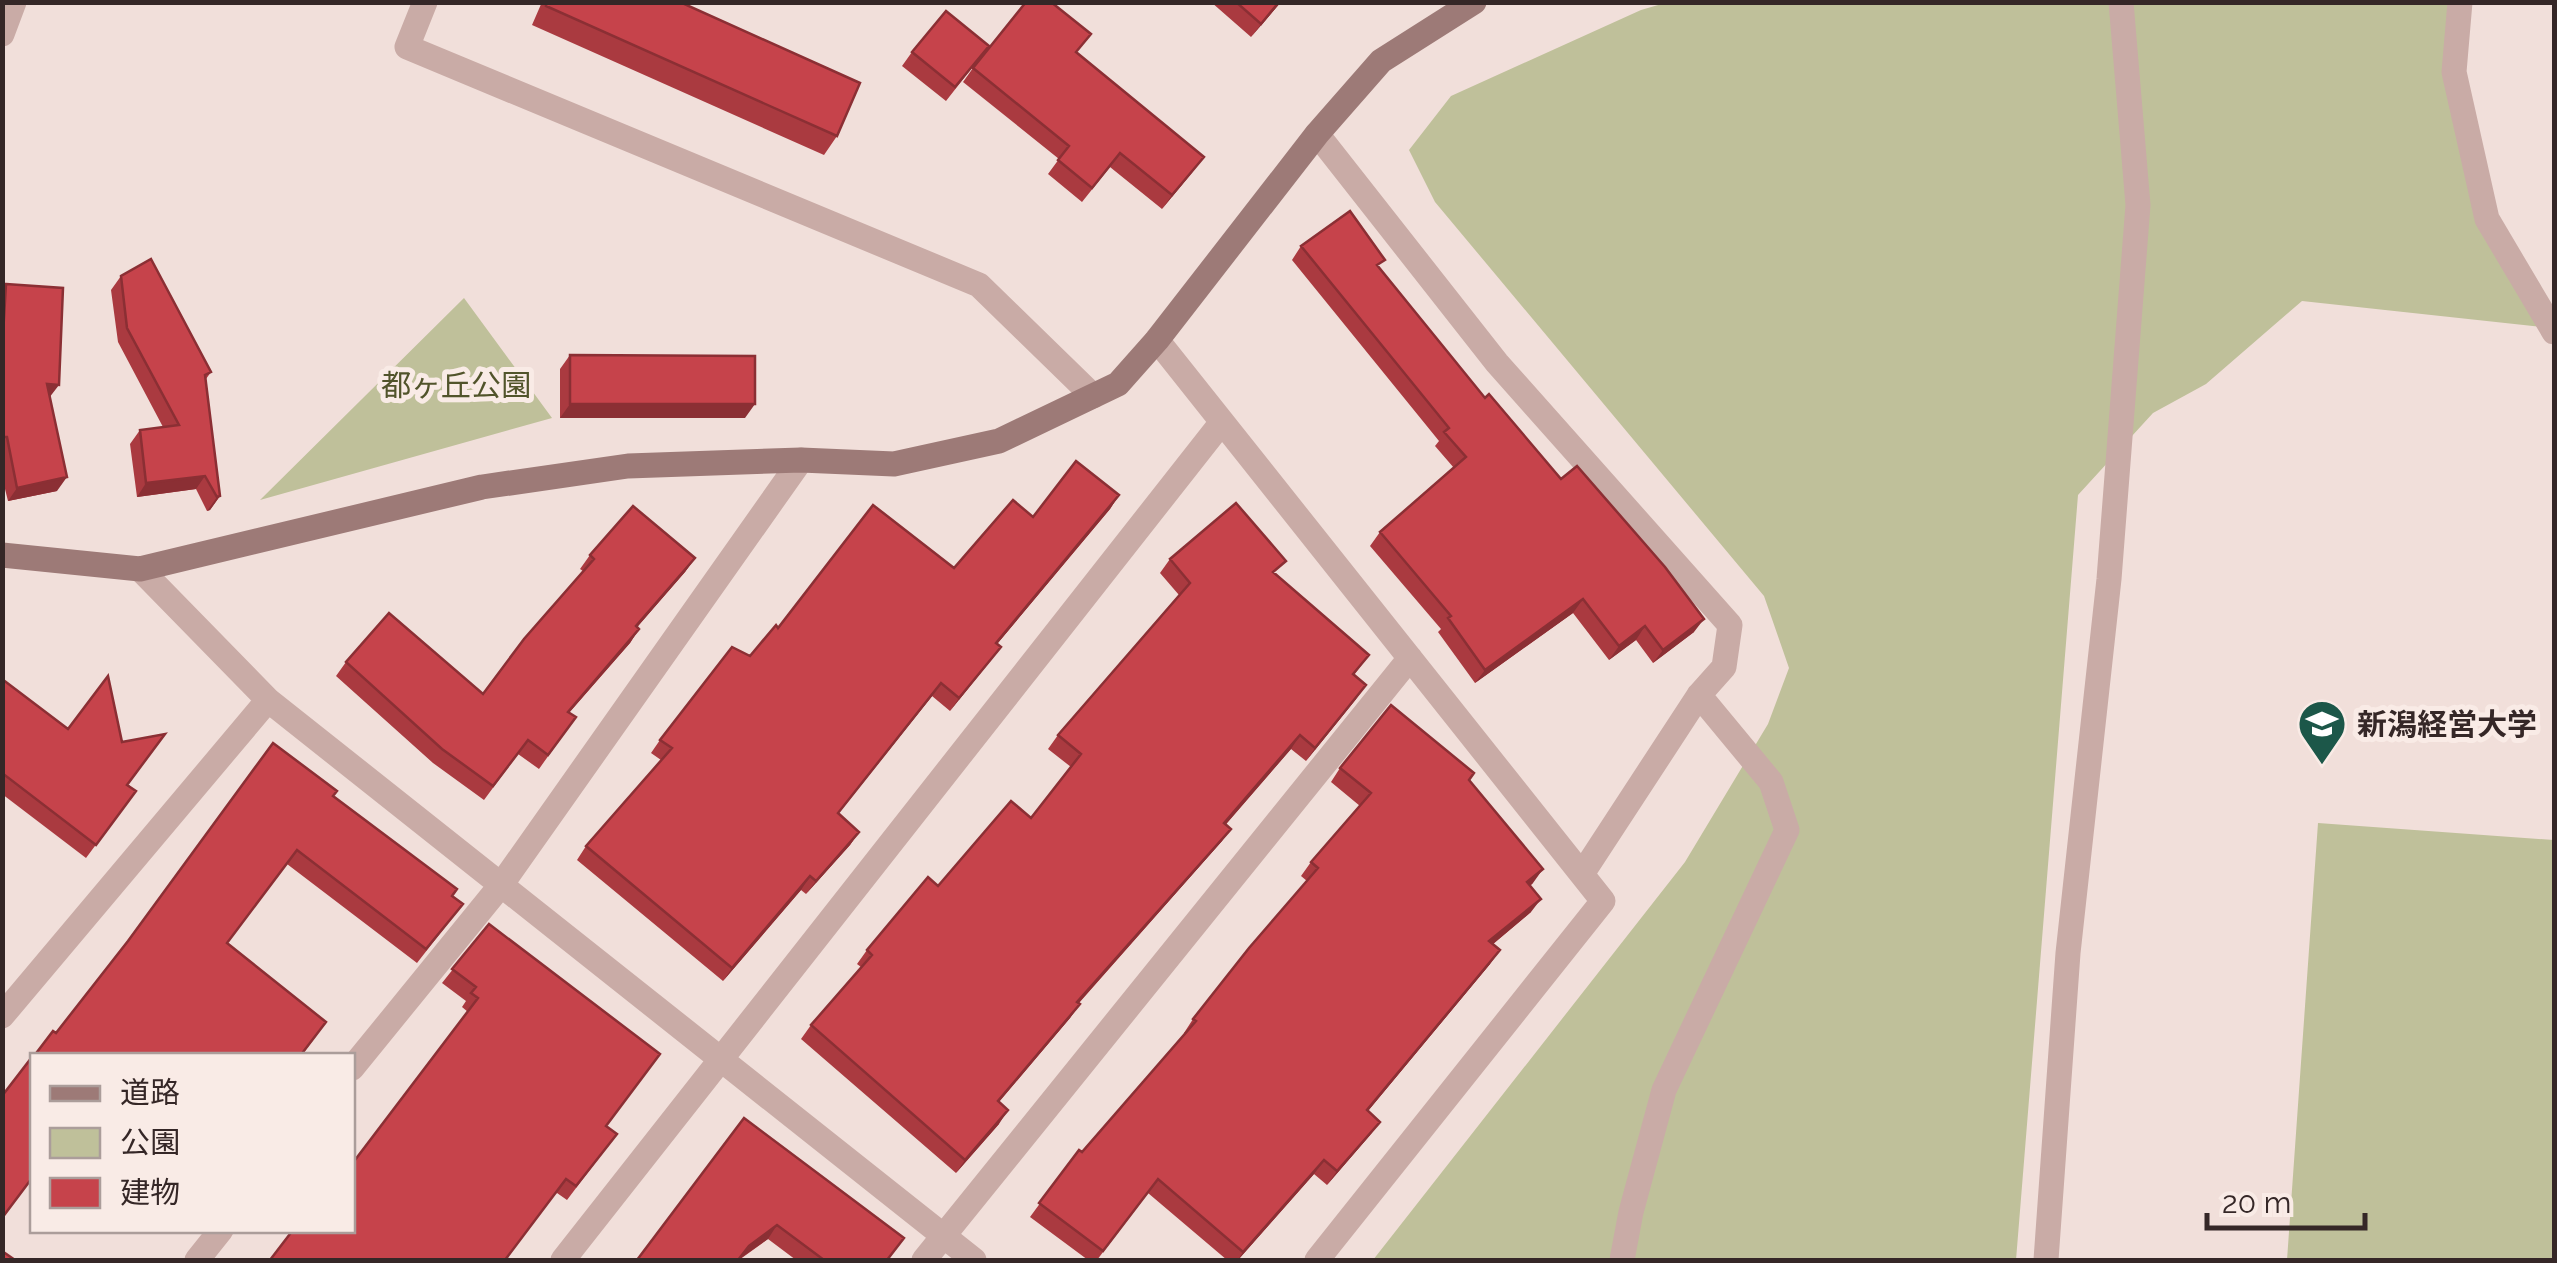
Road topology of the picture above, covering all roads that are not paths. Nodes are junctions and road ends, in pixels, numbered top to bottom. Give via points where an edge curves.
1 (14, 2) edge
2 (425, 2) edge
3 (1474, 2) edge
4 (2121, 2) edge
5 (2460, 2) edge
6 (2, 34) edge
7 (1317, 134) junction
8 (2554, 332) edge
9 (1157, 340) junction
10 (1093, 396) junction
11 (1222, 422) junction
12 (800, 460) junction
13 (2, 556) edge
14 (140, 568) junction
15 (1410, 658) junction
16 (1699, 695) junction
17 (268, 700) junction
18 (1582, 874) junction
19 (501, 884) junction
20 (2, 1016) edge
21 (721, 1058) junction
22 (355, 1064) edge
23 (218, 1233) edge
24 (943, 1236) junction
25 (196, 1260) edge
26 (564, 1260) edge
27 (924, 1260) edge
28 (974, 1260) edge
29 (1317, 1260) edge
30 (1622, 1260) edge
31 (2046, 1260) edge

1 - 6 street
2 - 10 street via 407,48 979,284
3 - 7 street via 1382,61
4 - 31 street via 2138,205
5 - 8 street via 2454,72 2487,219
7 - 9 street
7 - 16 street via 1497,363 1730,625 1724,667
9 - 10 street via 1118,384
9 - 11 street
10 - 12 street via 998,441 894,464
11 - 15 street
11 - 21 street
12 - 14 street via 628,466 482,486
12 - 19 street
13 - 14 street
14 - 17 street
15 - 18 street
15 - 24 street
16 - 18 street
16 - 30 street via 1771,782 1787,830 1664,1090
17 - 19 street
17 - 20 street
18 - 29 street via 1603,901
19 - 21 street
19 - 22 street
21 - 24 street
21 - 26 street
23 - 25 street
24 - 27 street
24 - 28 street

